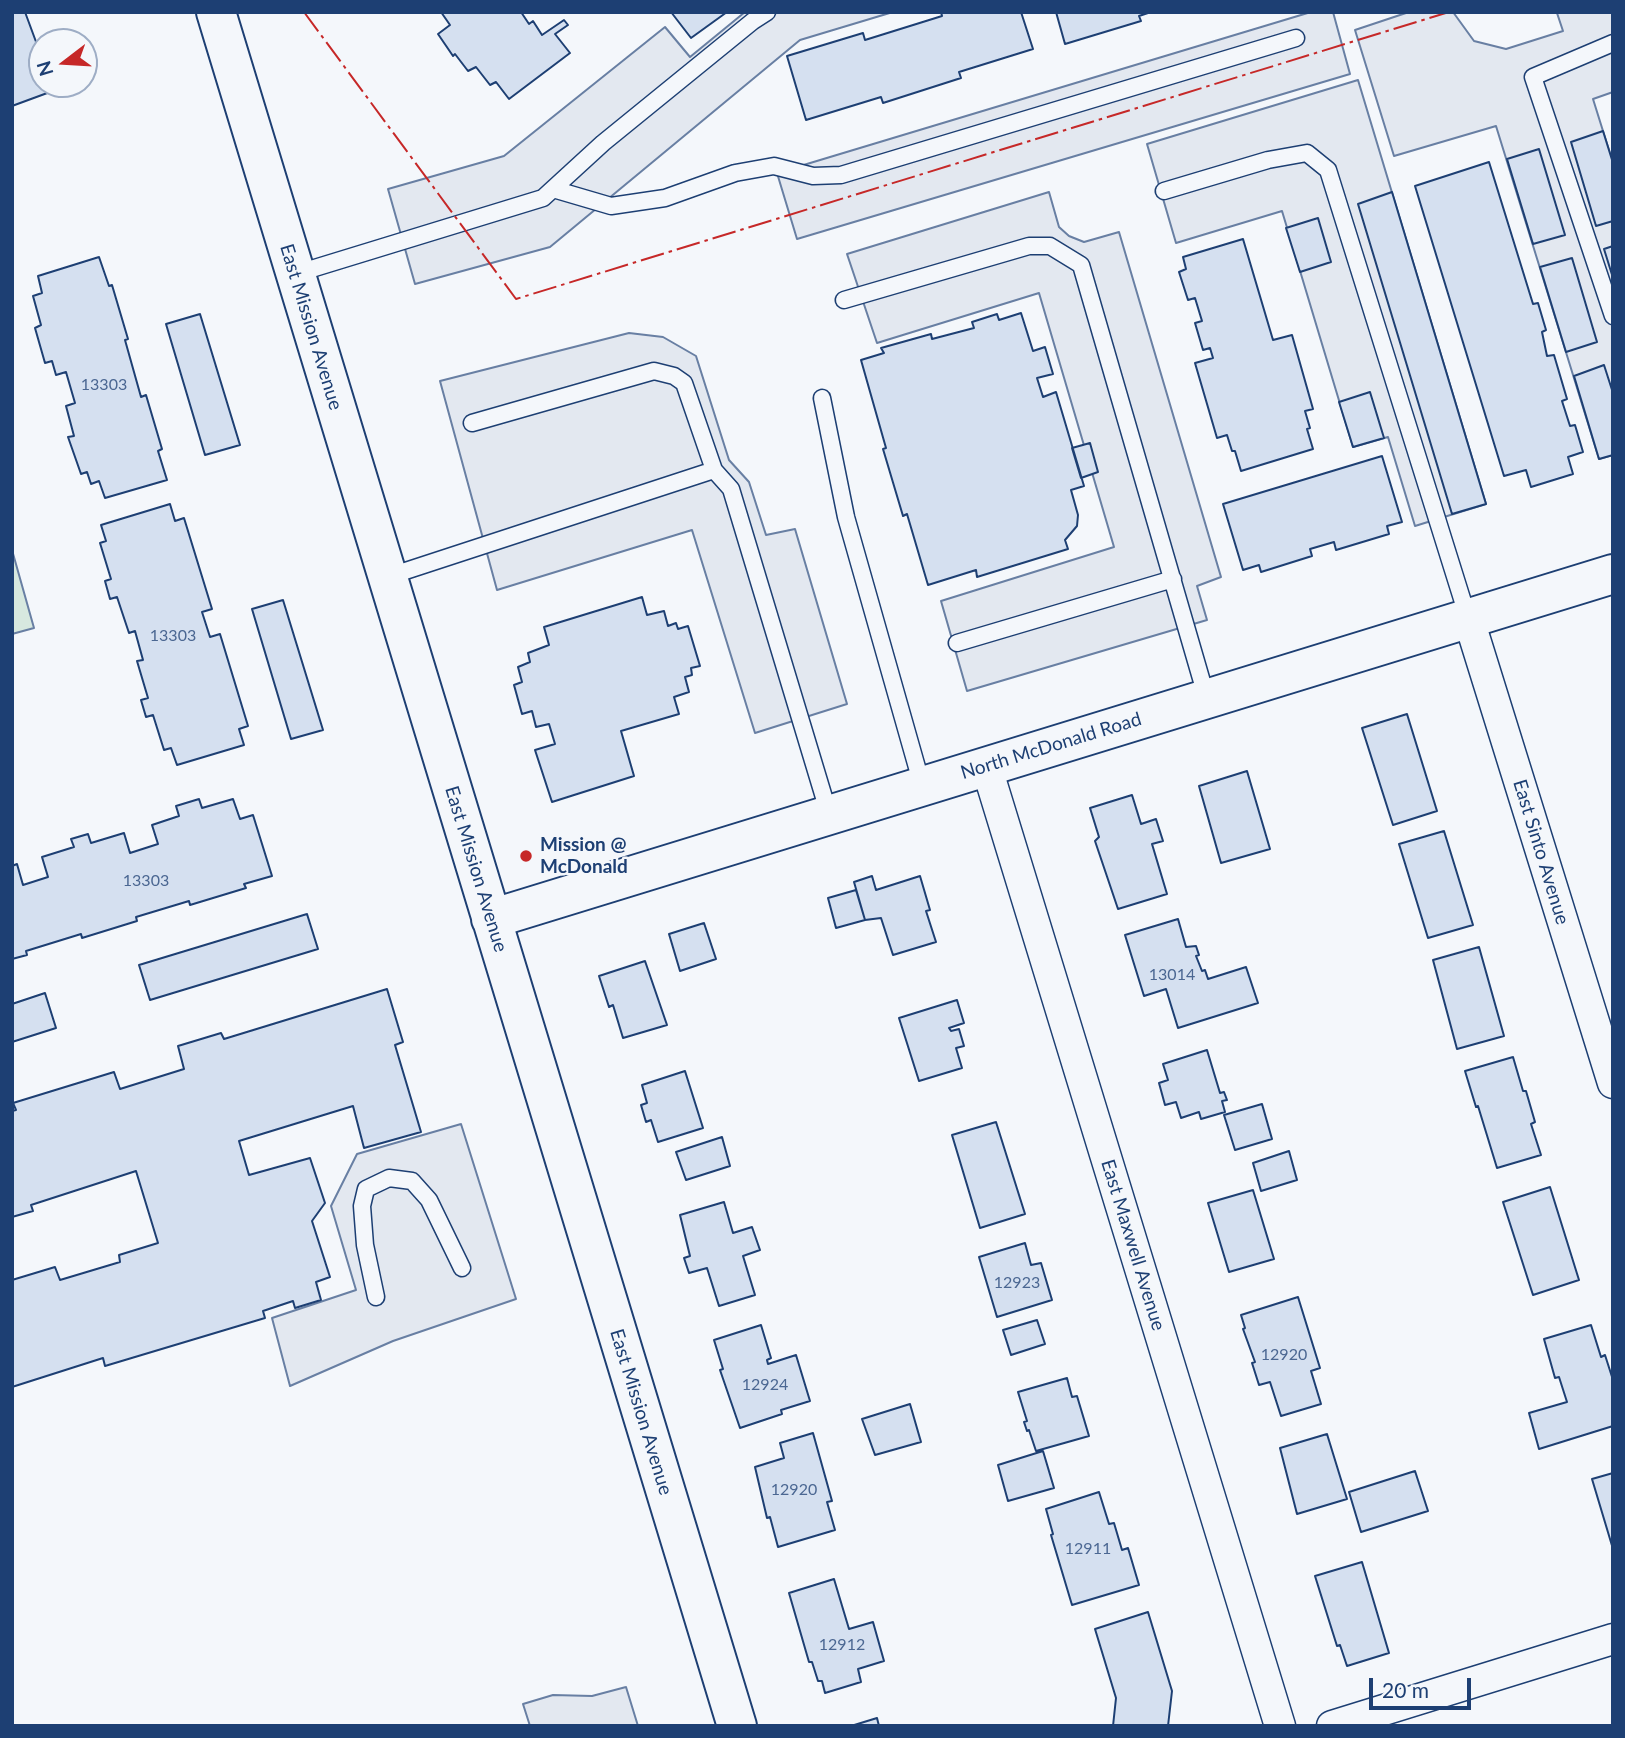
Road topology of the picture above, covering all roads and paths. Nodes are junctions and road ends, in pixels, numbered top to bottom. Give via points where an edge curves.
1 (216, 12) edge
2 (767, 12) edge
3 (1296, 38) dead end
4 (1613, 43) edge
5 (552, 189) junction
6 (1164, 191) dead end
7 (295, 274) junction
8 (844, 300) dead end
9 (1613, 316) edge
10 (822, 398) dead end
11 (472, 423) dead end
12 (715, 470) junction
13 (1613, 575) edge
14 (387, 578) junction
15 (1173, 579) junction
16 (1469, 620) junction
17 (957, 643) dead end
18 (1208, 699) junction
19 (986, 765) junction
20 (922, 785) junction
21 (829, 814) junction
22 (491, 919) junction
23 (1613, 1083) edge
24 (462, 1268) dead end
25 (376, 1297) dead end
26 (1613, 1639) edge
27 (737, 1726) edge
28 (1280, 1726) edge
29 (1332, 1726) edge

1 - 7 street, East Mission Avenue
2 - 5 lane
3 - 5 lane via 841,175 813,176 774,166 735,173 665,198 611,206
4 - 9 lane via 1533,77
5 - 7 lane via 543,198
6 - 16 lane via 1307,153 1328,170
7 - 14 street, East Mission Avenue
8 - 15 lane via 1030,246 1050,247 1081,265
10 - 20 lane via 846,517
11 - 12 lane via 654,371 684,383
12 - 14 lane
12 - 21 lane via 731,489
13 - 16 street, North McDonald Road
14 - 22 street, East Mission Avenue
15 - 17 lane
15 - 18 lane
16 - 18 street, North McDonald Road
16 - 23 street, East Sinto Avenue
18 - 19 street, North McDonald Road
19 - 20 street, North McDonald Road
19 - 28 street, East Maxwell Avenue
20 - 21 street, North McDonald Road
21 - 22 street, North McDonald Road
22 - 27 street, East Mission Avenue
24 - 25 lane via 429,1200 412,1181 389,1178 366,1189 362,1206
26 - 29 street

